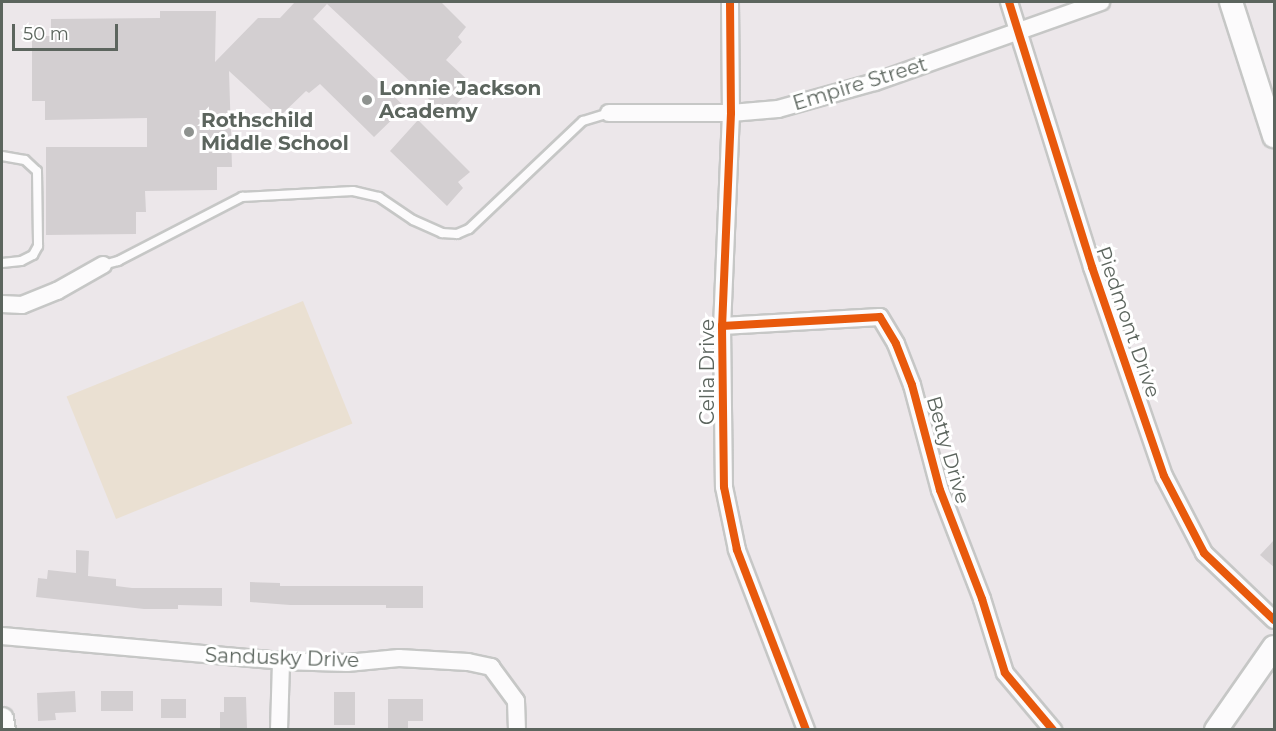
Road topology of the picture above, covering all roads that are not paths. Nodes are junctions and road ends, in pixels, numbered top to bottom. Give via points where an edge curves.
1 (730, 2) edge
2 (1009, 2) edge
3 (1101, 2) edge
4 (1231, 2) edge
5 (1018, 30) junction
6 (609, 113) joint
7 (731, 113) junction
8 (1275, 136) edge
9 (2, 156) edge
10 (2, 263) edge
11 (103, 265) joint
12 (2, 304) edge
13 (722, 326) junction
14 (1275, 620) edge
15 (2, 636) edge
16 (1275, 647) edge
17 (281, 661) junction
18 (2, 719) edge
19 (4, 729) edge
20 (279, 729) edge
21 (517, 729) edge
22 (806, 729) edge
23 (1053, 729) edge
24 (1216, 729) edge

1 - 7 street, Celia Drive
2 - 5 street, Piedmont Drive
3 - 5 street, Empire Street
4 - 8 street
5 - 7 street, Empire Street via 864,85 778,109
5 - 14 street, Piedmont Drive via 1092,267 1164,477 1204,553
6 - 7 street, Empire Street
6 - 11 lane via 583,121 470,229 457,234 442,233 413,220 379,196 353,191 242,197
7 - 13 street, Celia Drive
9 - 10 lane via 26,160 37,171 38,224 38,246 33,255
11 - 12 street via 22,305
13 - 22 street, Celia Drive via 724,488 737,550
13 - 23 street, Betty Drive via 880,317 912,385 940,490 982,599 1005,673
15 - 17 street, Sandusky Drive
16 - 24 street
17 - 20 street
17 - 21 street, Sandusky Drive via 347,663 399,658 491,667 516,700
18 - 19 street

